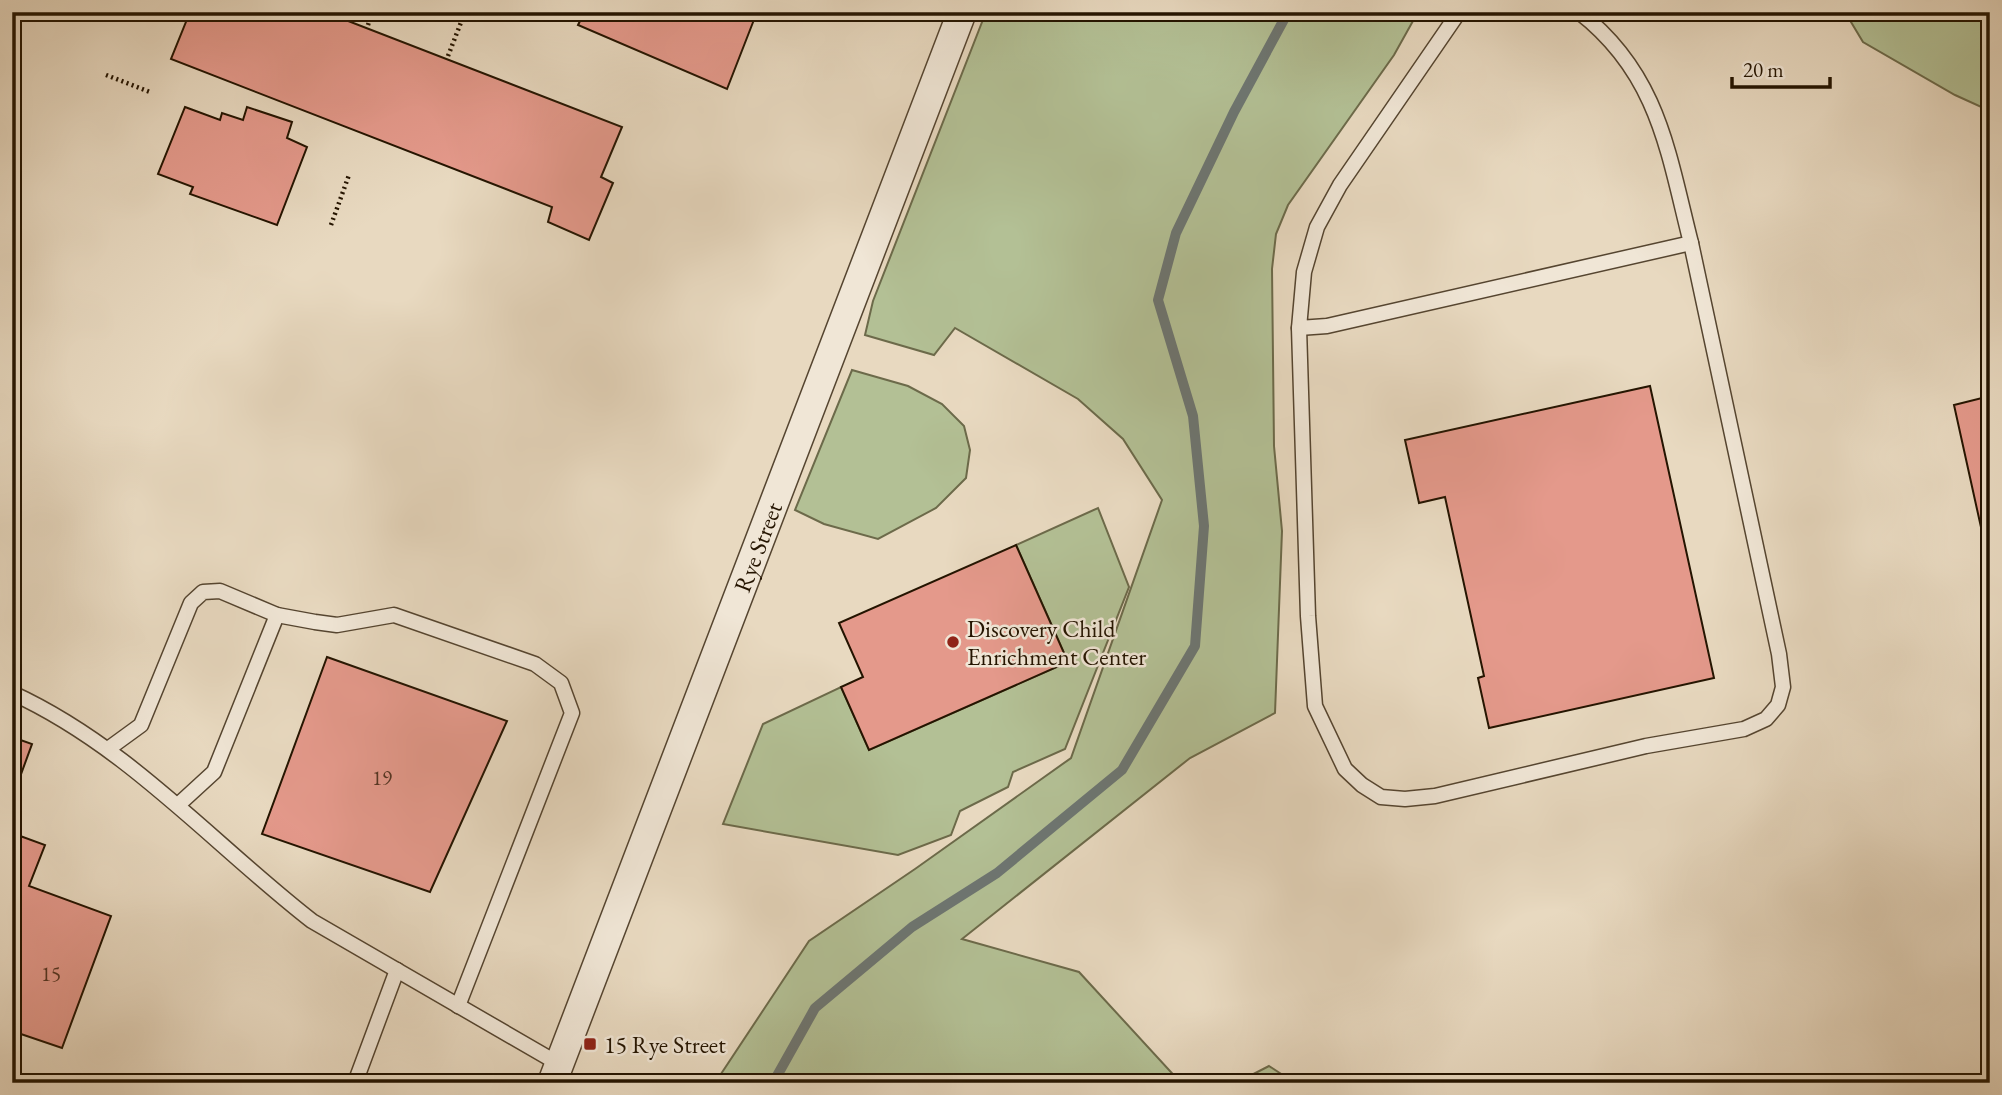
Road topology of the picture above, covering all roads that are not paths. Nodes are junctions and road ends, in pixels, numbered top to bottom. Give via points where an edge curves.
1 (962, 12) edge
2 (1459, 12) edge
3 (1579, 12) edge
4 (1692, 243) junction
5 (1299, 328) junction
6 (276, 615) junction
7 (12, 694) edge
8 (108, 749) junction
9 (178, 805) junction
10 (397, 970) junction
11 (458, 1006) junction
12 (555, 1073) edge
13 (355, 1083) edge

1 - 12 street, Rye Street
2 - 5 lane via 1340,185 1317,227 1304,272
3 - 4 lane via 1615,45 1648,95 1660,122
4 - 5 lane via 1327,326
4 - 5 lane via 1779,654 1783,687 1778,705 1766,719 1744,729 1646,746 1435,796 1381,797 1362,785 1345,769 1315,706
6 - 8 lane via 220,592 203,592 191,603 141,725
6 - 9 lane via 214,772
6 - 11 lane via 337,625 394,615 535,664 561,682 572,713
7 - 8 lane
8 - 9 lane
9 - 10 lane via 312,921
10 - 11 lane
10 - 13 lane
11 - 12 lane

